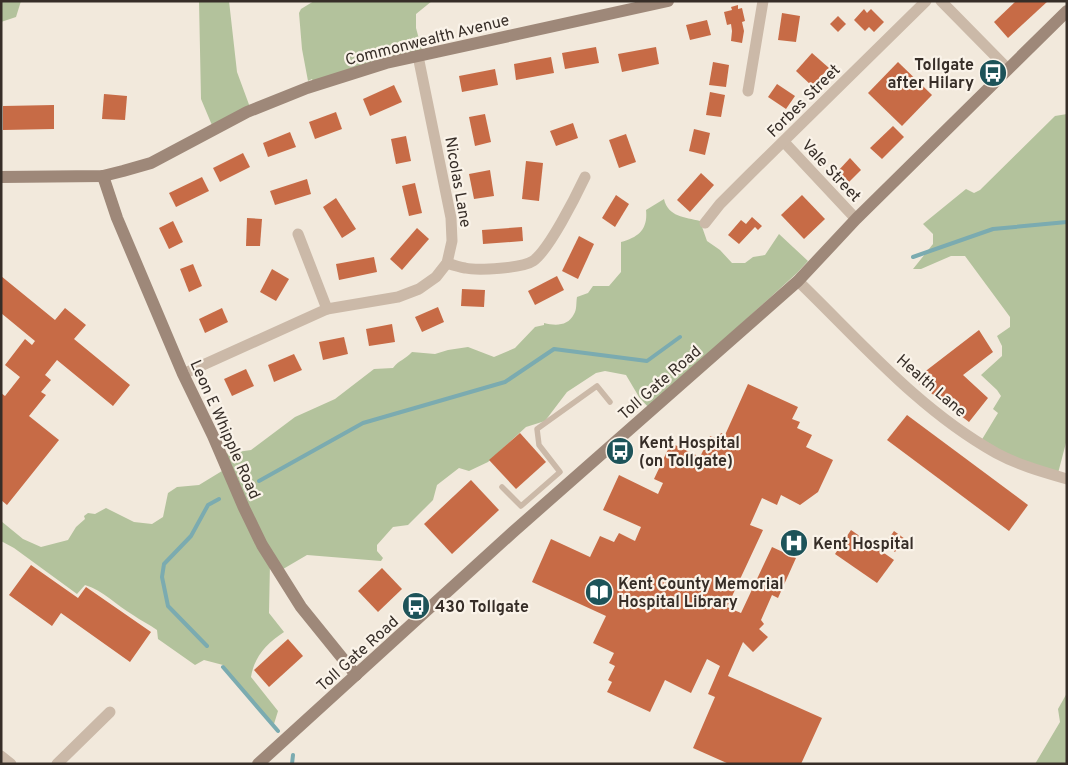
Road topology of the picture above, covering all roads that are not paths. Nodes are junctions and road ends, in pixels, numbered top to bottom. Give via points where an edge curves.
1 (668, 1) edge
2 (763, 1) edge
3 (926, 1) edge
4 (941, 1) edge
5 (1067, 11) edge
6 (418, 56) junction
7 (1008, 69) junction
8 (748, 91) dead end
9 (784, 142) junction
10 (102, 176) junction
11 (1, 177) edge
12 (585, 177) dead end
13 (856, 219) junction
14 (705, 223) dead end
15 (298, 234) dead end
16 (447, 263) junction
17 (798, 282) junction
18 (327, 309) junction
19 (183, 374) junction
20 (610, 402) dead end
21 (556, 475) junction
22 (1067, 479) edge
23 (565, 486) junction
24 (502, 487) dead end
25 (521, 506) junction
26 (531, 516) junction
27 (356, 675) junction
28 (110, 712) dead end
29 (1, 756) edge
30 (11, 764) edge
31 (57, 764) edge
32 (258, 764) edge

1 - 6 street, Commonwealth Avenue
2 - 8 street
3 - 9 street, Forbes Street
4 - 7 street
5 - 7 street, Toll Gate Road
6 - 10 street, Commonwealth Avenue via 306,88 247,112 150,162
6 - 16 street, Nicolas Lane via 451,218 452,241
7 - 13 street, Toll Gate Road
9 - 13 street, Vale Street
9 - 14 street, Forbes Street
10 - 11 street, Commonwealth Avenue
10 - 19 street, Leon E Whipple Road
12 - 16 street via 574,201 534,261 521,267 467,269
13 - 17 street, Toll Gate Road
15 - 18 street
16 - 18 street via 419,290 398,297
17 - 22 street, Health Lane via 934,412 997,454
17 - 23 street, Toll Gate Road
18 - 19 street
19 - 27 street, Leon E Whipple Road via 262,545 300,607
20 - 21 lane via 597,386 537,429 539,445 560,472
21 - 23 lane
21 - 25 lane
23 - 26 street, Toll Gate Road
24 - 25 lane
25 - 26 lane
26 - 27 street, Toll Gate Road
27 - 32 street, Toll Gate Road
28 - 31 street
29 - 30 street

